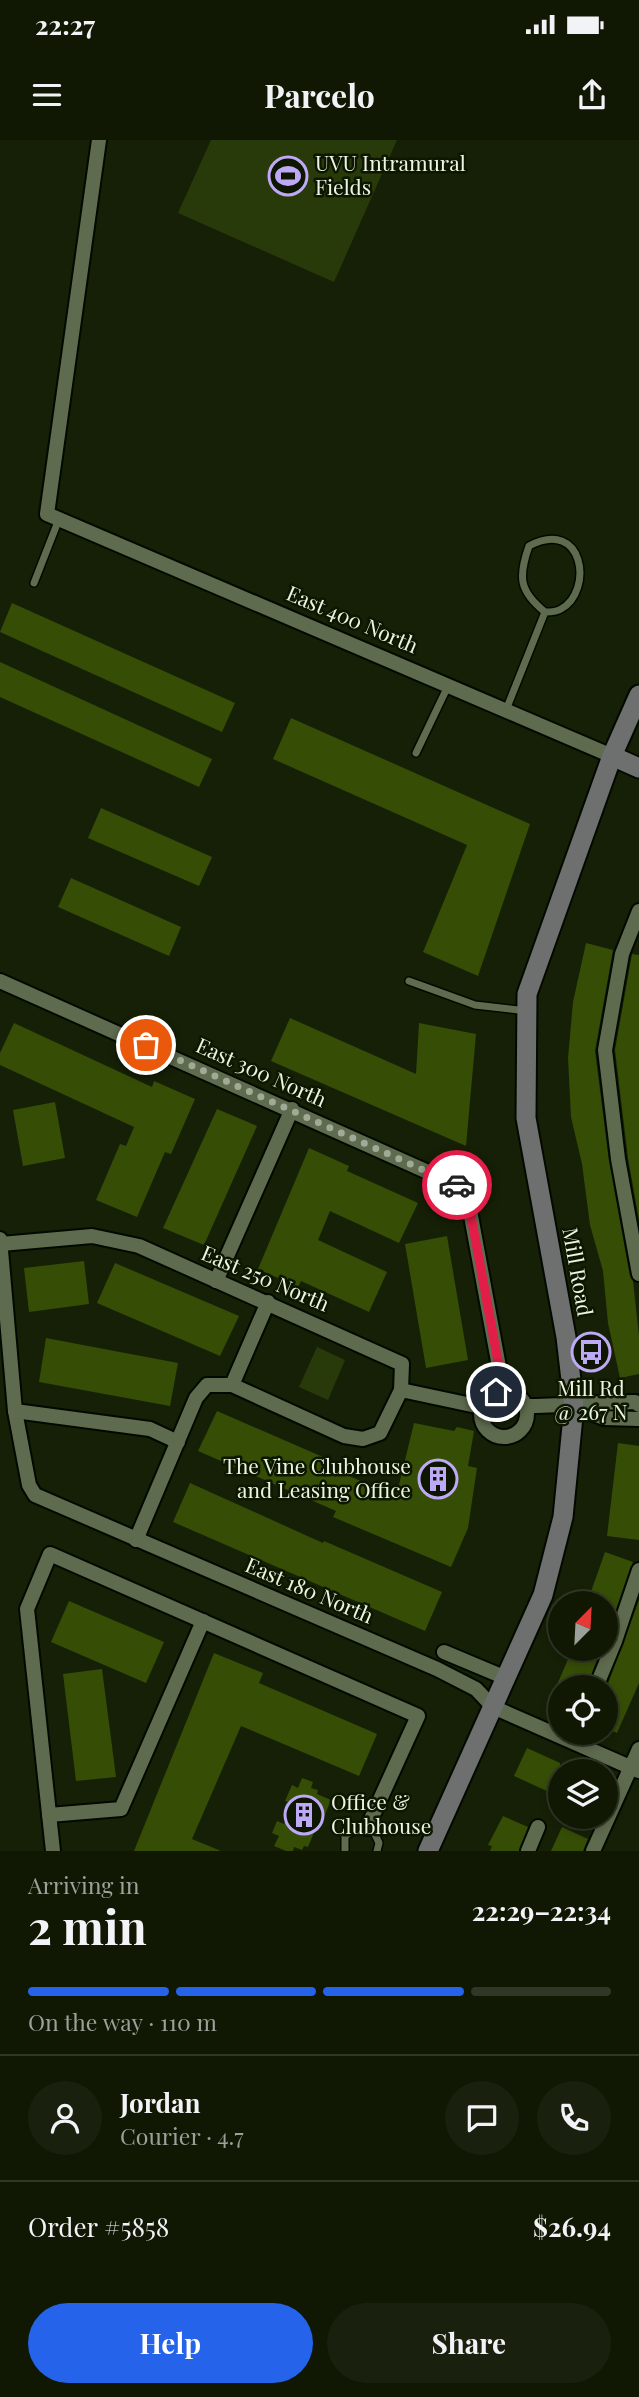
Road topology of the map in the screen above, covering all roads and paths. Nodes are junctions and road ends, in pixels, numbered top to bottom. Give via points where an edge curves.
1 (99, 140) edge
2 (53, 517) junction
3 (34, 583) dead end
4 (545, 612) junction
5 (448, 686) junction
6 (639, 695) edge
7 (506, 711) junction
8 (416, 753) dead end
9 (612, 756) junction
10 (639, 768) edge
11 (639, 911) edge
12 (0, 981) edge
13 (409, 981) dead end
14 (527, 1011) junction
15 (292, 1109) junction
16 (0, 1241) edge
17 (639, 1275) edge
18 (216, 1280) junction
19 (268, 1302) junction
20 (232, 1385) junction
21 (401, 1390) junction
22 (496, 1392) junction
23 (639, 1405) edge
24 (526, 1406) junction
25 (574, 1406) junction
26 (481, 1407) junction
27 (15, 1410) junction
28 (639, 1419) edge
29 (178, 1442) junction
30 (136, 1539) junction
31 (639, 1570) edge
32 (202, 1621) junction
33 (444, 1652) dead end
34 (601, 1675) edge
35 (506, 1678) junction
36 (493, 1707) junction
37 (548, 1727) edge
38 (590, 1745) edge
39 (639, 1749) edge
40 (635, 1770) edge
41 (49, 1815) junction
42 (538, 1827) dead end
43 (366, 1828) junction
44 (379, 1850) edge
45 (53, 1851) edge
46 (345, 1851) edge
47 (428, 1851) edge
48 (528, 1851) edge
49 (593, 1851) edge

1 - 2 street
2 - 3 lane
2 - 5 street, East 400 North
4 - 4 lane via 522,586 522,564 529,546 546,537 572,548 580,564 580,579 572,598 560,610
4 - 7 lane
5 - 7 street, East 400 North
5 - 8 lane
6 - 9 main road, Mill Road
7 - 9 street, East 400 North
9 - 10 main road, East 400 North
9 - 14 main road, Mill Road via 527,994
11 - 17 street via 622,954 605,1050 618,1160
12 - 15 street, East 300 North
13 - 14 lane via 475,1005
14 - 25 main road, Mill Road via 526,1118
15 - 18 street
15 - 22 street, East 300 North via 466,1189 500,1372
16 - 18 street, East 250 North via 92,1236 139,1247
16 - 27 street
18 - 19 street, East 250 North
19 - 20 street
19 - 21 street, East 250 North via 402,1364
20 - 21 street via 344,1436 363,1438 380,1433
20 - 29 street via 207,1385 196,1398
21 - 26 street
22 - 24 street via 517,1395
22 - 26 street
23 - 25 street via 604,1402
24 - 25 street
24 - 26 street via 526,1422 516,1435 508,1437 486,1429
25 - 28 street via 604,1418
25 - 35 main road, Mill Road via 563,1517 543,1595
27 - 29 street via 150,1429
27 - 30 street, East 180 North via 29,1485 35,1495
29 - 30 street
30 - 36 street, East 180 North via 448,1674 476,1689
31 - 34 street
32 - 41 street via 121,1809
32 - 41 street via 50,1555 27,1609
32 - 43 street via 418,1716
33 - 35 street
35 - 36 main road, Mill Road
36 - 37 street, East 180 North
36 - 47 main road, Mill Road
38 - 40 street, East 180 North
39 - 40 street
40 - 49 street
41 - 45 street
42 - 48 street
43 - 44 lane via 377,1838
43 - 46 lane via 348,1832 343,1841

